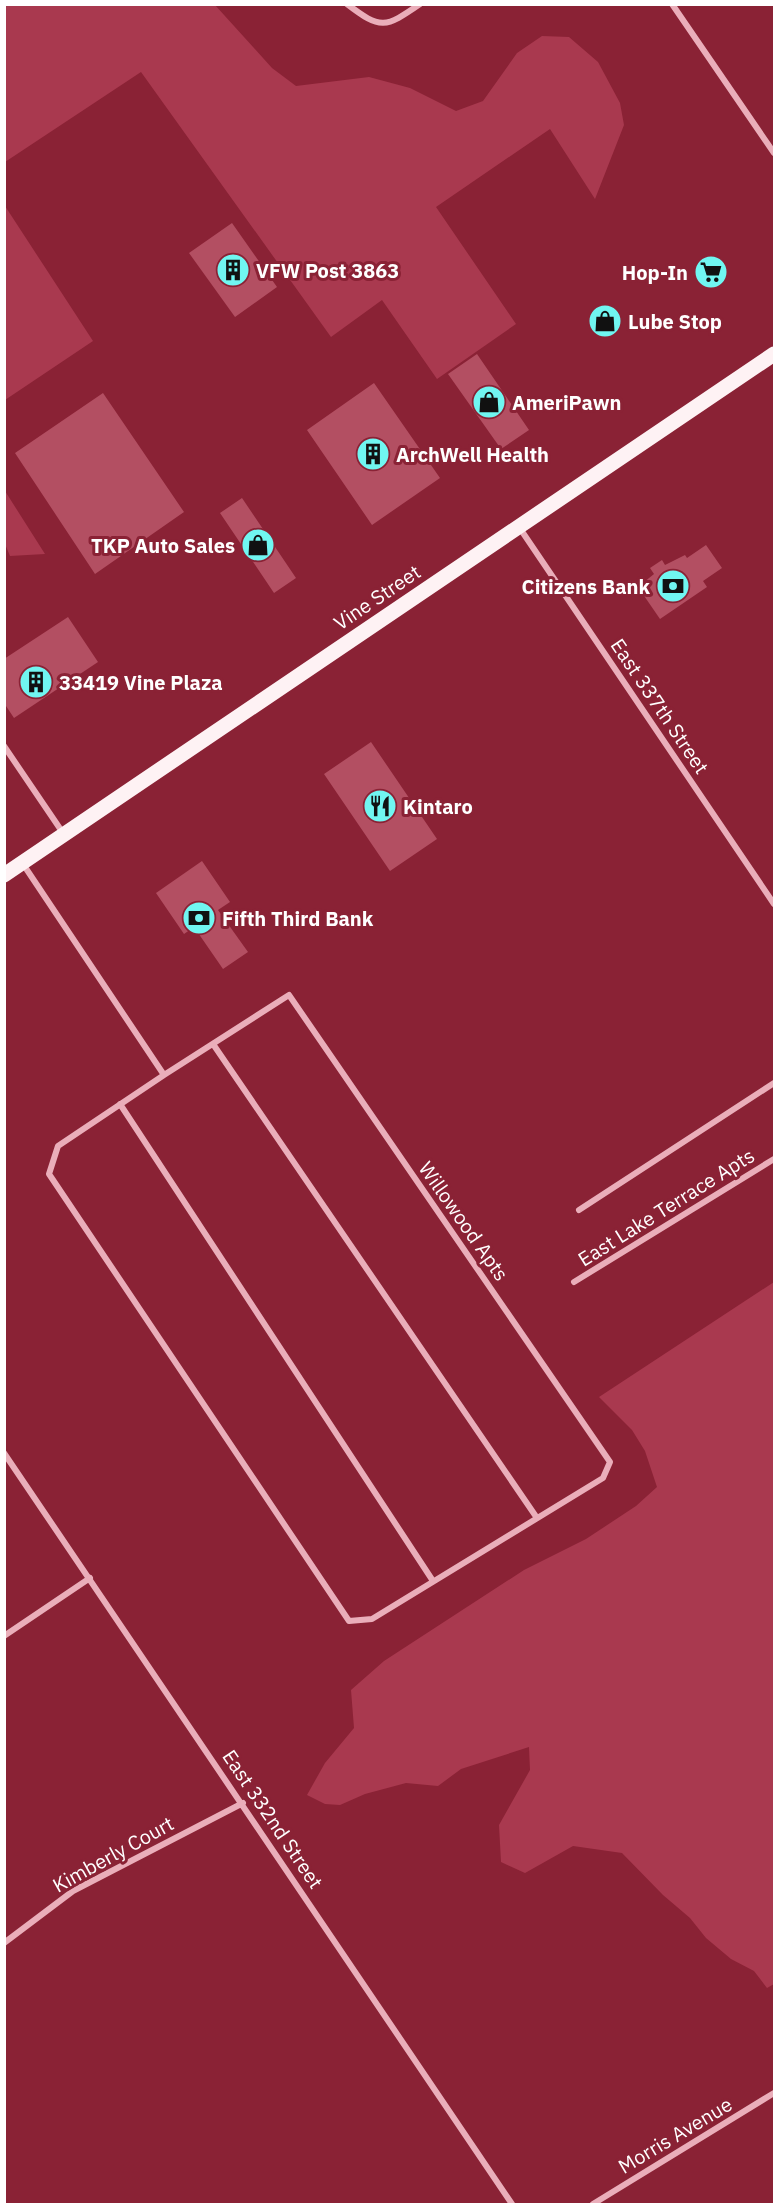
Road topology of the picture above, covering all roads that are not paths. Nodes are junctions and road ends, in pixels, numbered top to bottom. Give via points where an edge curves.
1 (346, 4) edge
2 (420, 4) edge
3 (672, 4) edge
4 (774, 153) edge
5 (774, 354) edge
6 (518, 526) junction
7 (4, 746) edge
8 (65, 835) junction
9 (22, 863) junction
10 (4, 875) edge
11 (774, 904) edge
12 (213, 1044) junction
13 (164, 1075) junction
14 (774, 1083) edge
15 (120, 1104) junction
16 (774, 1159) edge
17 (579, 1210) dead end
18 (574, 1282) dead end
19 (4, 1453) edge
20 (537, 1518) junction
21 (90, 1578) junction
22 (434, 1581) junction
23 (4, 1636) edge
24 (243, 1803) junction
25 (4, 1943) edge
26 (774, 2093) edge
27 (512, 2205) edge
28 (593, 2205) edge

1 - 2 street via 369,21 393,23
3 - 4 street
5 - 6 main road, Vine Street
6 - 8 main road, Vine Street
6 - 11 street, East 337th Street
7 - 8 street
8 - 9 main road, Vine Street
9 - 10 main road, Vine Street
9 - 13 street
12 - 13 street, Willowood Apts
12 - 20 street
12 - 20 street, Willowood Apts via 289,995 610,1462 603,1478
13 - 15 street, Willowood Apts
14 - 17 street
15 - 22 street
15 - 22 street, Willowood Apts via 58,1146 49,1174 349,1621 372,1619
16 - 18 street, East Lake Terrace Apts
19 - 21 street, East 332nd Street
20 - 22 street, Willowood Apts
21 - 23 street
21 - 24 street, East 332nd Street
24 - 25 street, Kimberly Court via 73,1891
24 - 27 street, East 332nd Street
26 - 28 street, Morris Avenue

